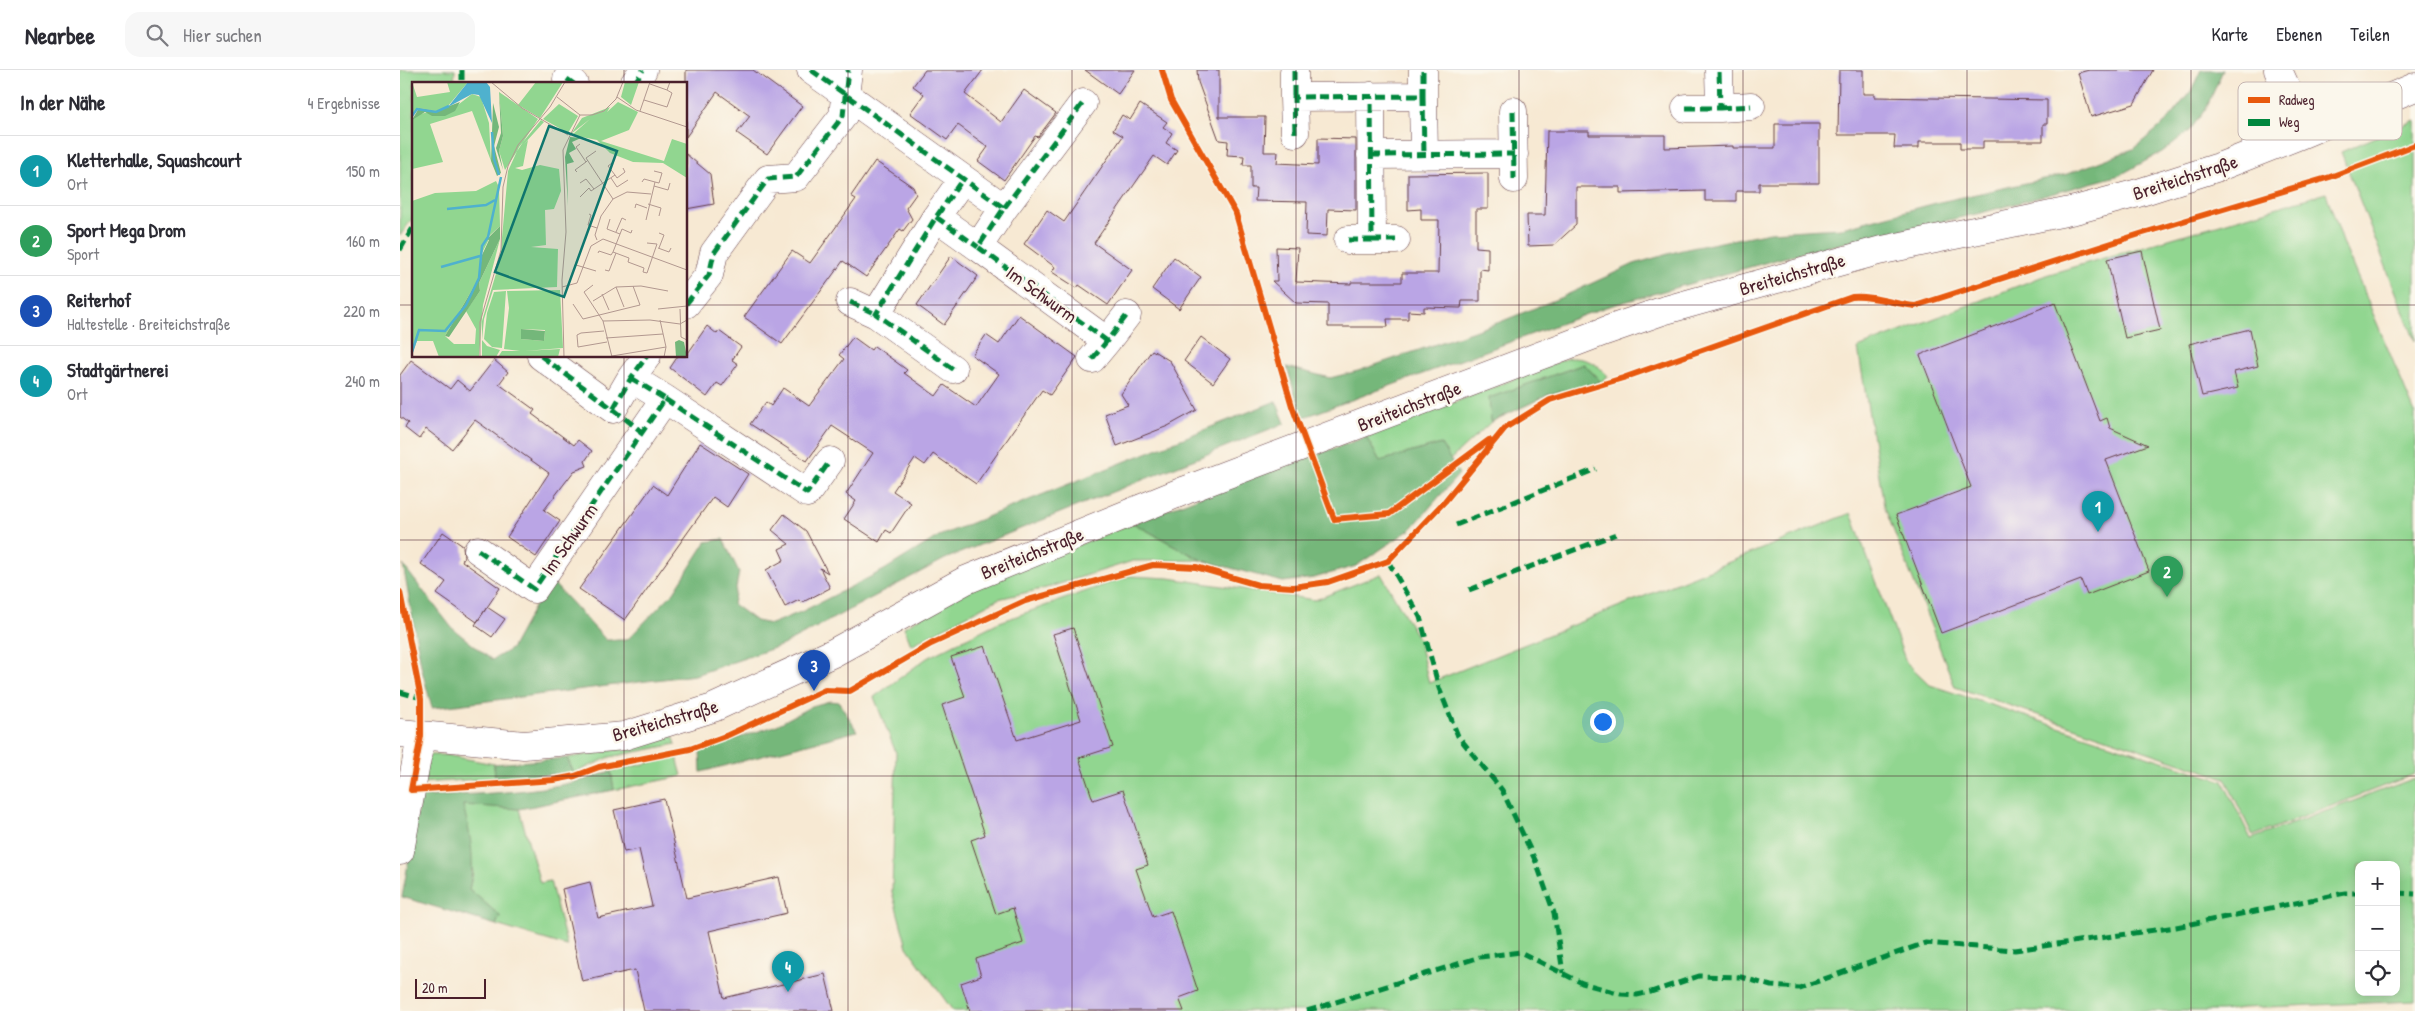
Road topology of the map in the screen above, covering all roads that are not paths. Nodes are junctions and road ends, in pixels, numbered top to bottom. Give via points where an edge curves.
1 (643, 70) edge
2 (811, 70) edge
3 (1719, 70) edge
4 (2278, 70) edge
5 (635, 82) edge
6 (846, 82) edge
7 (2283, 82) edge
8 (1423, 83) edge
9 (1294, 84) edge
10 (2415, 87) edge
11 (2402, 92) edge
12 (1371, 96) junction
13 (1083, 103) dead end
14 (1751, 106) dead end
15 (1686, 108) dead end
16 (1720, 108) junction
17 (1513, 111) dead end
18 (1295, 133) dead end
19 (2287, 140) edge
20 (1371, 155) junction
21 (1424, 155) junction
22 (962, 180) junction
23 (1004, 208) junction
24 (936, 217) junction
25 (1372, 240) dead end
26 (978, 247) junction
27 (688, 301) edge
28 (850, 302) dead end
29 (876, 314) junction
30 (1127, 315) dead end
31 (544, 358) edge
32 (646, 358) edge
33 (953, 369) dead end
34 (631, 378) junction
35 (665, 398) junction
36 (613, 409) junction
37 (642, 432) junction
38 (830, 461) dead end
39 (478, 550) dead end
40 (410, 735) edge
41 (400, 852) edge

1 - 5 street
2 - 6 street
3 - 16 street
4 - 7 street
6 - 22 street
6 - 27 street via 843,116 796,177 768,179 714,253 709,275
8 - 12 street
8 - 21 street
9 - 12 street
9 - 18 street
10 - 11 street, Breiteichstraße
12 - 20 street
13 - 23 street
14 - 16 street
15 - 16 street
17 - 21 street via 1514,166
19 - 40 street, Breiteichstraße via 2219,167 2138,193 2075,210 1878,251 1662,311 1186,490 966,580 834,653 714,708 624,736 524,745
20 - 21 street
20 - 25 street
22 - 23 street
22 - 24 street
23 - 26 street
24 - 26 street, Im Schwurm
24 - 29 street
26 - 30 street, Im Schwurm via 1099,350
28 - 29 street
29 - 33 street
31 - 36 street
32 - 34 street
34 - 35 street
34 - 36 street
35 - 37 street, Im Schwurm
35 - 38 street via 807,493
36 - 37 street
37 - 39 street, Im Schwurm via 534,589
40 - 41 street

